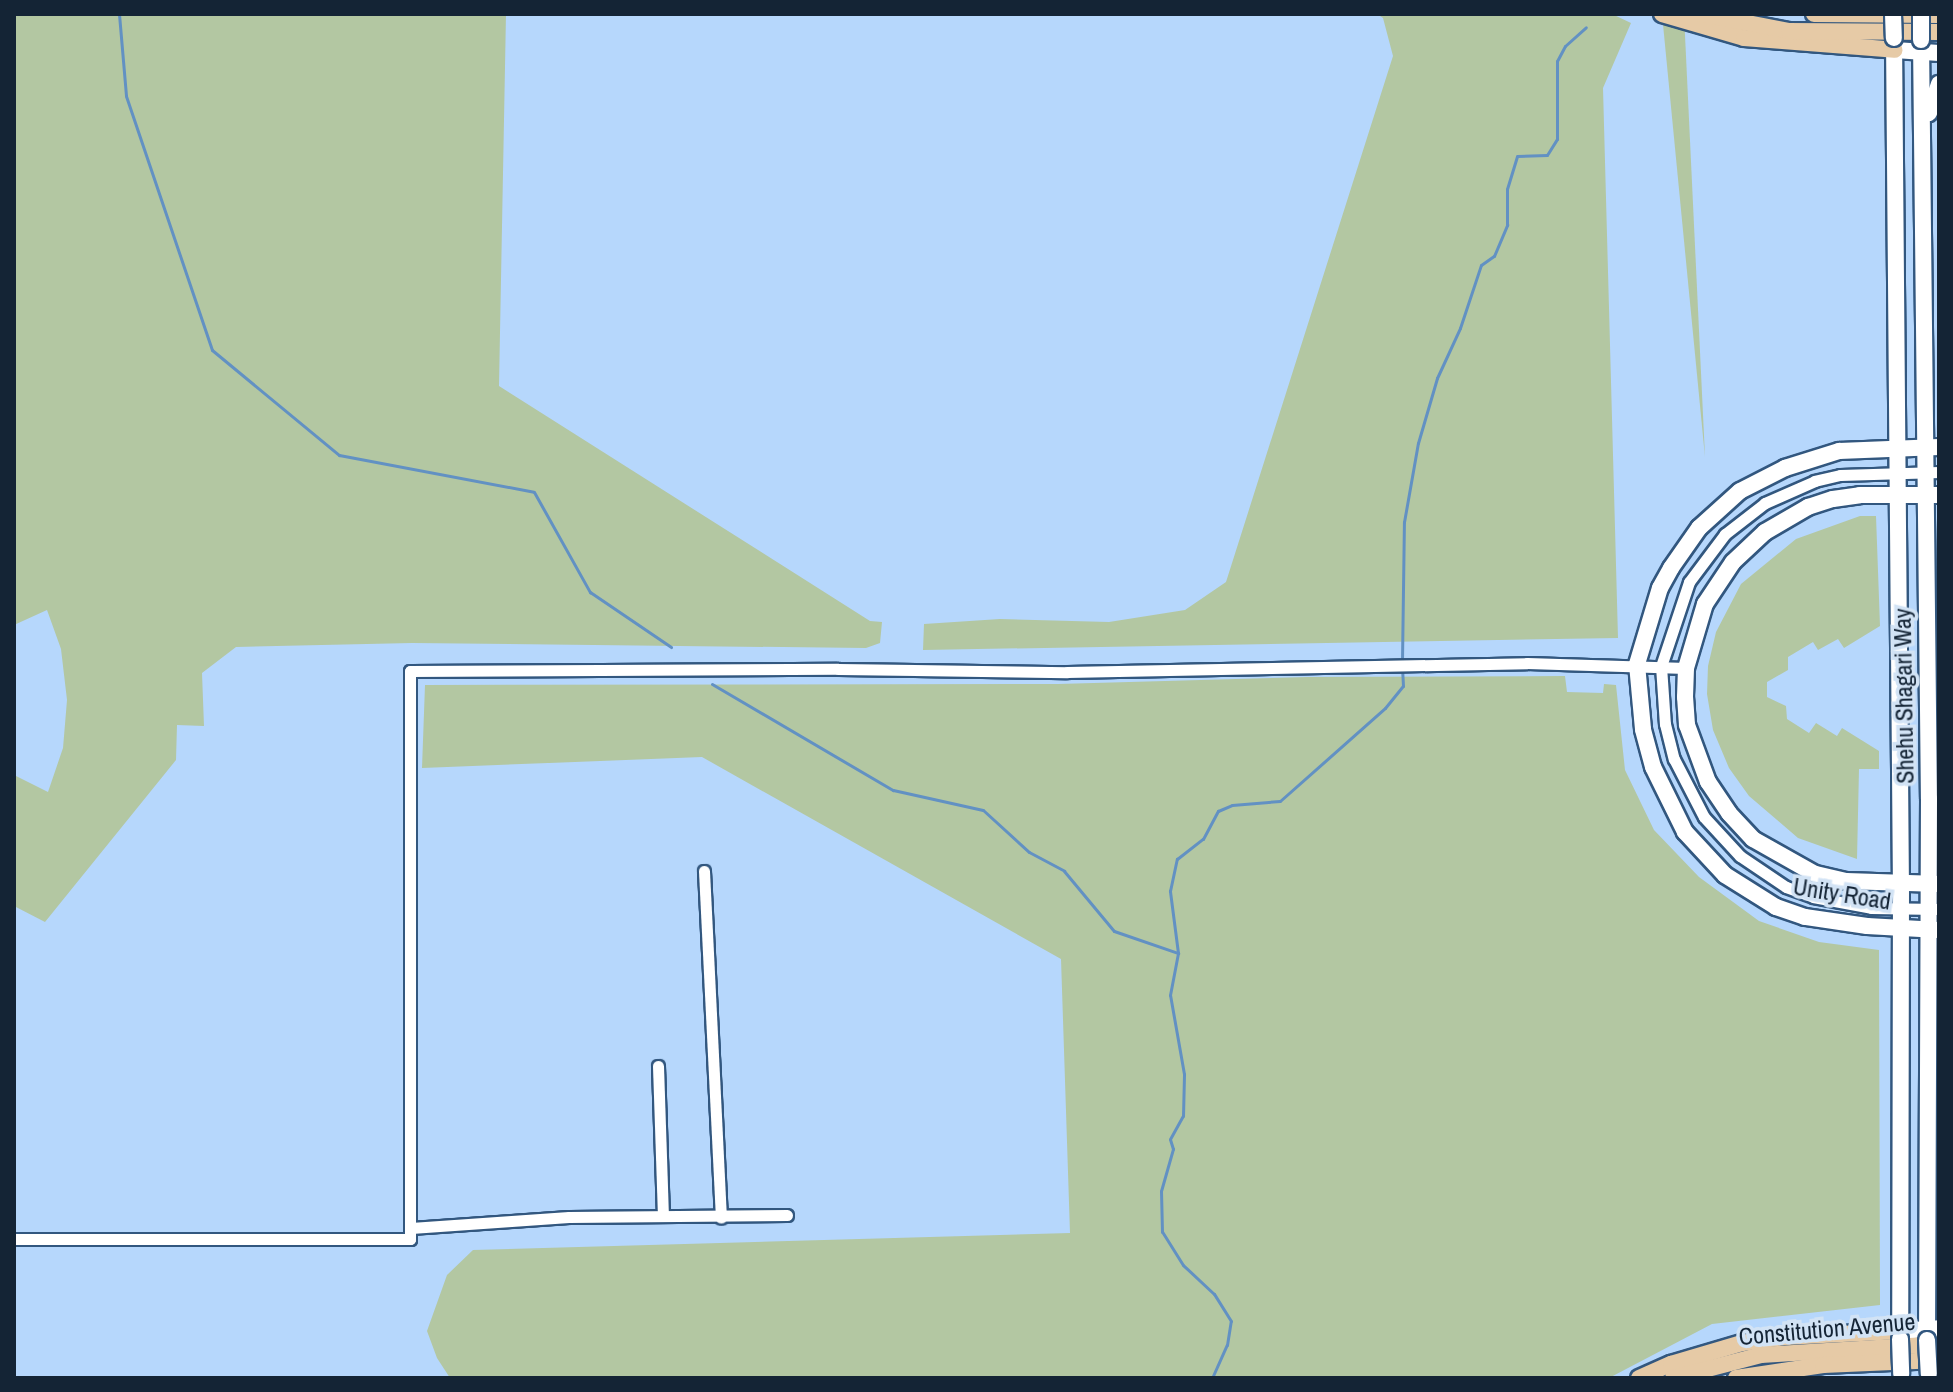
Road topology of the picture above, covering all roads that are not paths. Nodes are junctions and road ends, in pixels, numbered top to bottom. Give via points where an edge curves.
1 (1662, 14) edge
2 (1701, 14) edge
3 (1814, 14) edge
4 (1893, 14) edge
5 (1921, 14) edge
6 (1939, 15) edge
7 (1939, 32) edge
8 (1894, 44) junction
9 (1928, 48) edge
10 (1939, 84) edge
11 (1923, 134) junction
12 (1898, 447) junction
13 (1932, 447) edge
14 (1899, 471) junction
15 (1932, 472) edge
16 (1899, 494) junction
17 (1932, 495) edge
18 (1637, 664) junction
19 (1661, 666) junction
20 (1686, 668) junction
21 (704, 871) dead end
22 (1901, 883) junction
23 (1934, 884) edge
24 (1900, 909) junction
25 (1934, 910) edge
26 (1899, 927) junction
27 (1934, 929) edge
28 (658, 1066) dead end
29 (787, 1215) dead end
30 (663, 1216) junction
31 (721, 1218) junction
32 (411, 1228) junction
33 (14, 1239) edge
34 (1926, 1277) junction
35 (1939, 1289) edge
36 (1900, 1335) junction
37 (1933, 1336) edge
38 (1939, 1360) edge
39 (1901, 1376) edge
40 (1929, 1376) edge
41 (1639, 1378) edge
42 (1673, 1378) edge
43 (1736, 1378) edge

1 - 8 main road via 1744,38
2 - 7 main road via 1789,31
3 - 6 main road
4 - 8 main road, Shehu Shagari Way, bridge
5 - 9 main road, Shehu Shagari Way, bridge
8 - 9 main road
8 - 12 main road, Shehu Shagari Way
9 - 11 main road, Shehu Shagari Way
10 - 11 main road
11 - 13 main road, Shehu Shagari Way
12 - 13 main road, Unity Road
12 - 14 main road, Shehu Shagari Way
12 - 18 main road, Unity Road via 1809,458 1740,491 1699,528 1671,568
13 - 15 main road, Shehu Shagari Way
14 - 15 street, Unity Road
14 - 16 main road, Shehu Shagari Way
14 - 19 street, Unity Road via 1815,481 1765,503 1725,534 1689,582
15 - 17 main road, Shehu Shagari Way
16 - 17 main road, Unity Road
16 - 20 main road, Unity Road via 1860,495 1808,507 1748,546 1705,604
16 - 22 main road, Shehu Shagari Way
17 - 23 main road, Shehu Shagari Way
18 - 19 street
18 - 26 main road, Unity Road via 1643,729 1653,767 1685,832 1705,856 1776,907 1805,917
18 - 32 street via 989,672 410,671
19 - 20 street
19 - 24 street, Unity Road via 1665,724 1674,759 1704,817 1731,847 1760,872 1813,897
20 - 22 main road, Unity Road via 1687,725 1695,753 1708,782 1753,839 1815,874
21 - 31 street
22 - 23 main road, Unity Road
22 - 24 main road, Shehu Shagari Way
23 - 25 main road, Shehu Shagari Way
24 - 25 street, Unity Road
24 - 26 main road, Shehu Shagari Way
25 - 27 main road, Shehu Shagari Way
26 - 27 main road, Unity Road
26 - 36 main road, Shehu Shagari Way
27 - 34 main road, Shehu Shagari Way
28 - 30 street
29 - 31 street
30 - 31 street
30 - 32 street
32 - 33 street via 410,1239
34 - 35 main road
34 - 37 main road, Shehu Shagari Way
36 - 37 main road, Constitution Avenue
36 - 39 main road, Shehu Shagari Way, bridge
36 - 41 main road via 1742,1343
37 - 40 main road, Shehu Shagari Way, bridge
37 - 42 main road, Constitution Avenue via 1761,1355
38 - 43 main road, Constitution Avenue via 1823,1365

